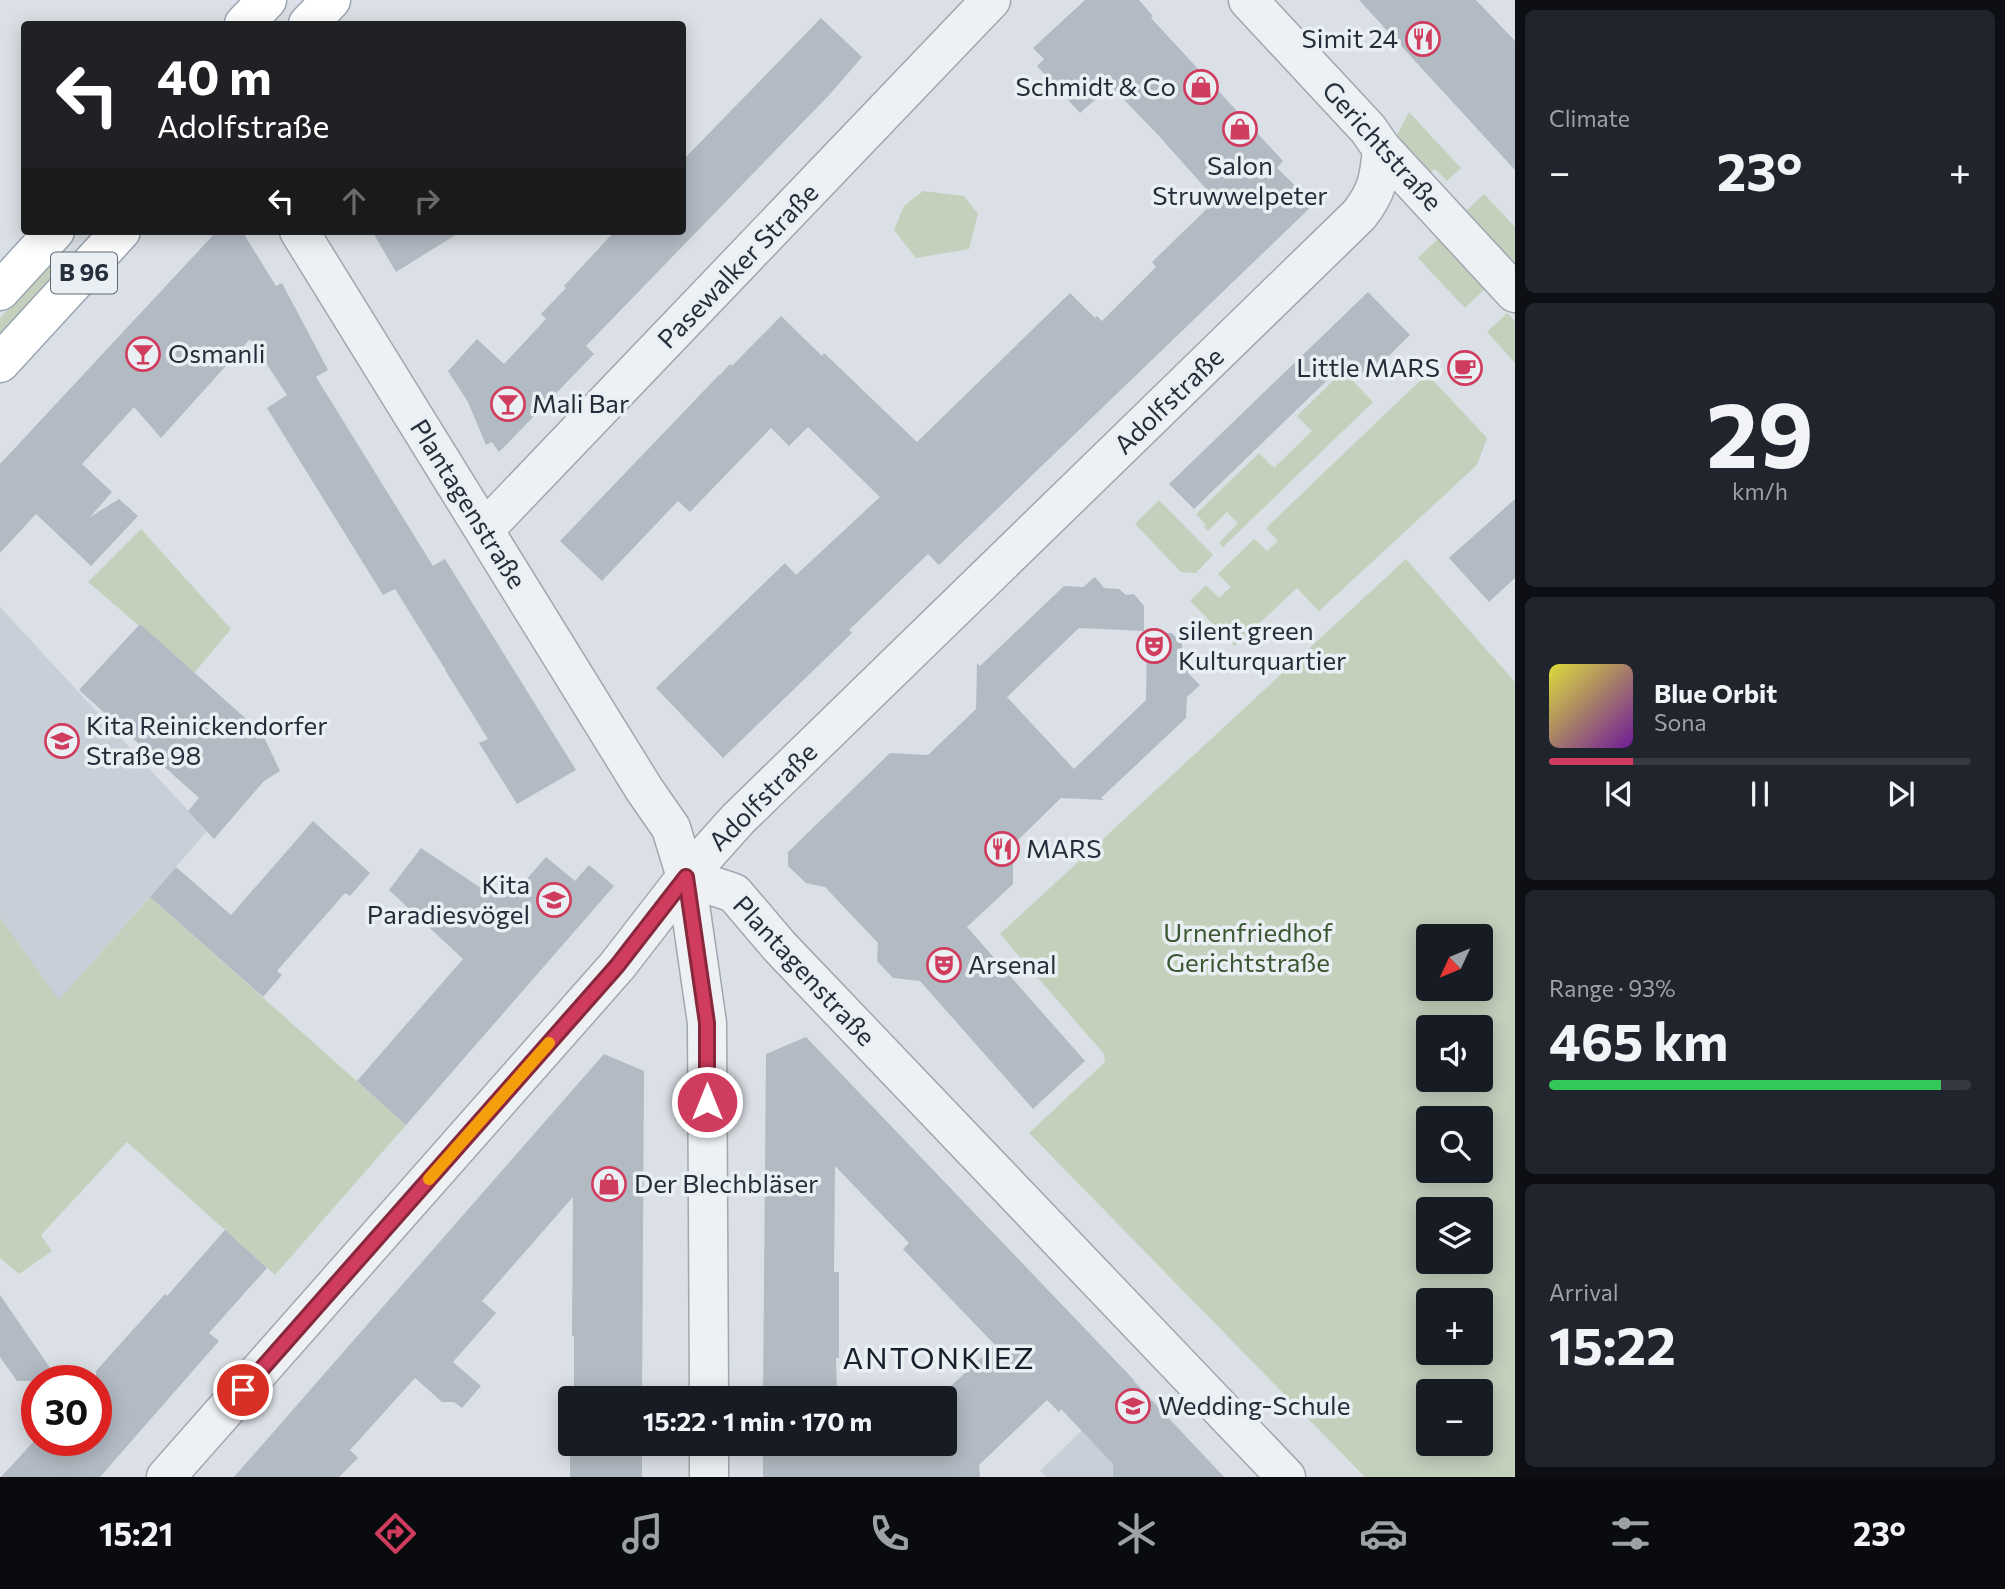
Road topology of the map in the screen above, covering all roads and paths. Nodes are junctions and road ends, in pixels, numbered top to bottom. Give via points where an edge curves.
1 (267, 0) edge
2 (331, 0) edge
3 (991, 0) edge
4 (1248, 0) edge
5 (247, 21) edge
6 (311, 21) edge
7 (1382, 149) junction
8 (51, 235) edge
9 (117, 235) edge
10 (301, 235) edge
11 (0, 291) edge
12 (1515, 293) edge
13 (0, 363) edge
14 (484, 530) junction
15 (686, 877) junction
16 (709, 1386) edge
17 (709, 1456) edge
18 (166, 1477) edge
19 (709, 1477) edge
20 (1286, 1477) edge

1 - 5 main road
2 - 6 main road
3 - 14 street, Pasewalker Straße
4 - 7 street, Gerichtstraße
7 - 12 street, Gerichtstraße
7 - 15 street, Adolfstraße via 1378,181 1371,201 1359,215 738,819
8 - 11 main road, B 96
9 - 13 main road, B 96
10 - 14 street, Plantagenstraße
14 - 15 street, Plantagenstraße via 671,828
15 - 16 street via 707,1023
15 - 18 street, Adolfstraße via 617,966
15 - 20 street, Plantagenstraße via 734,893 780,947
17 - 19 street

